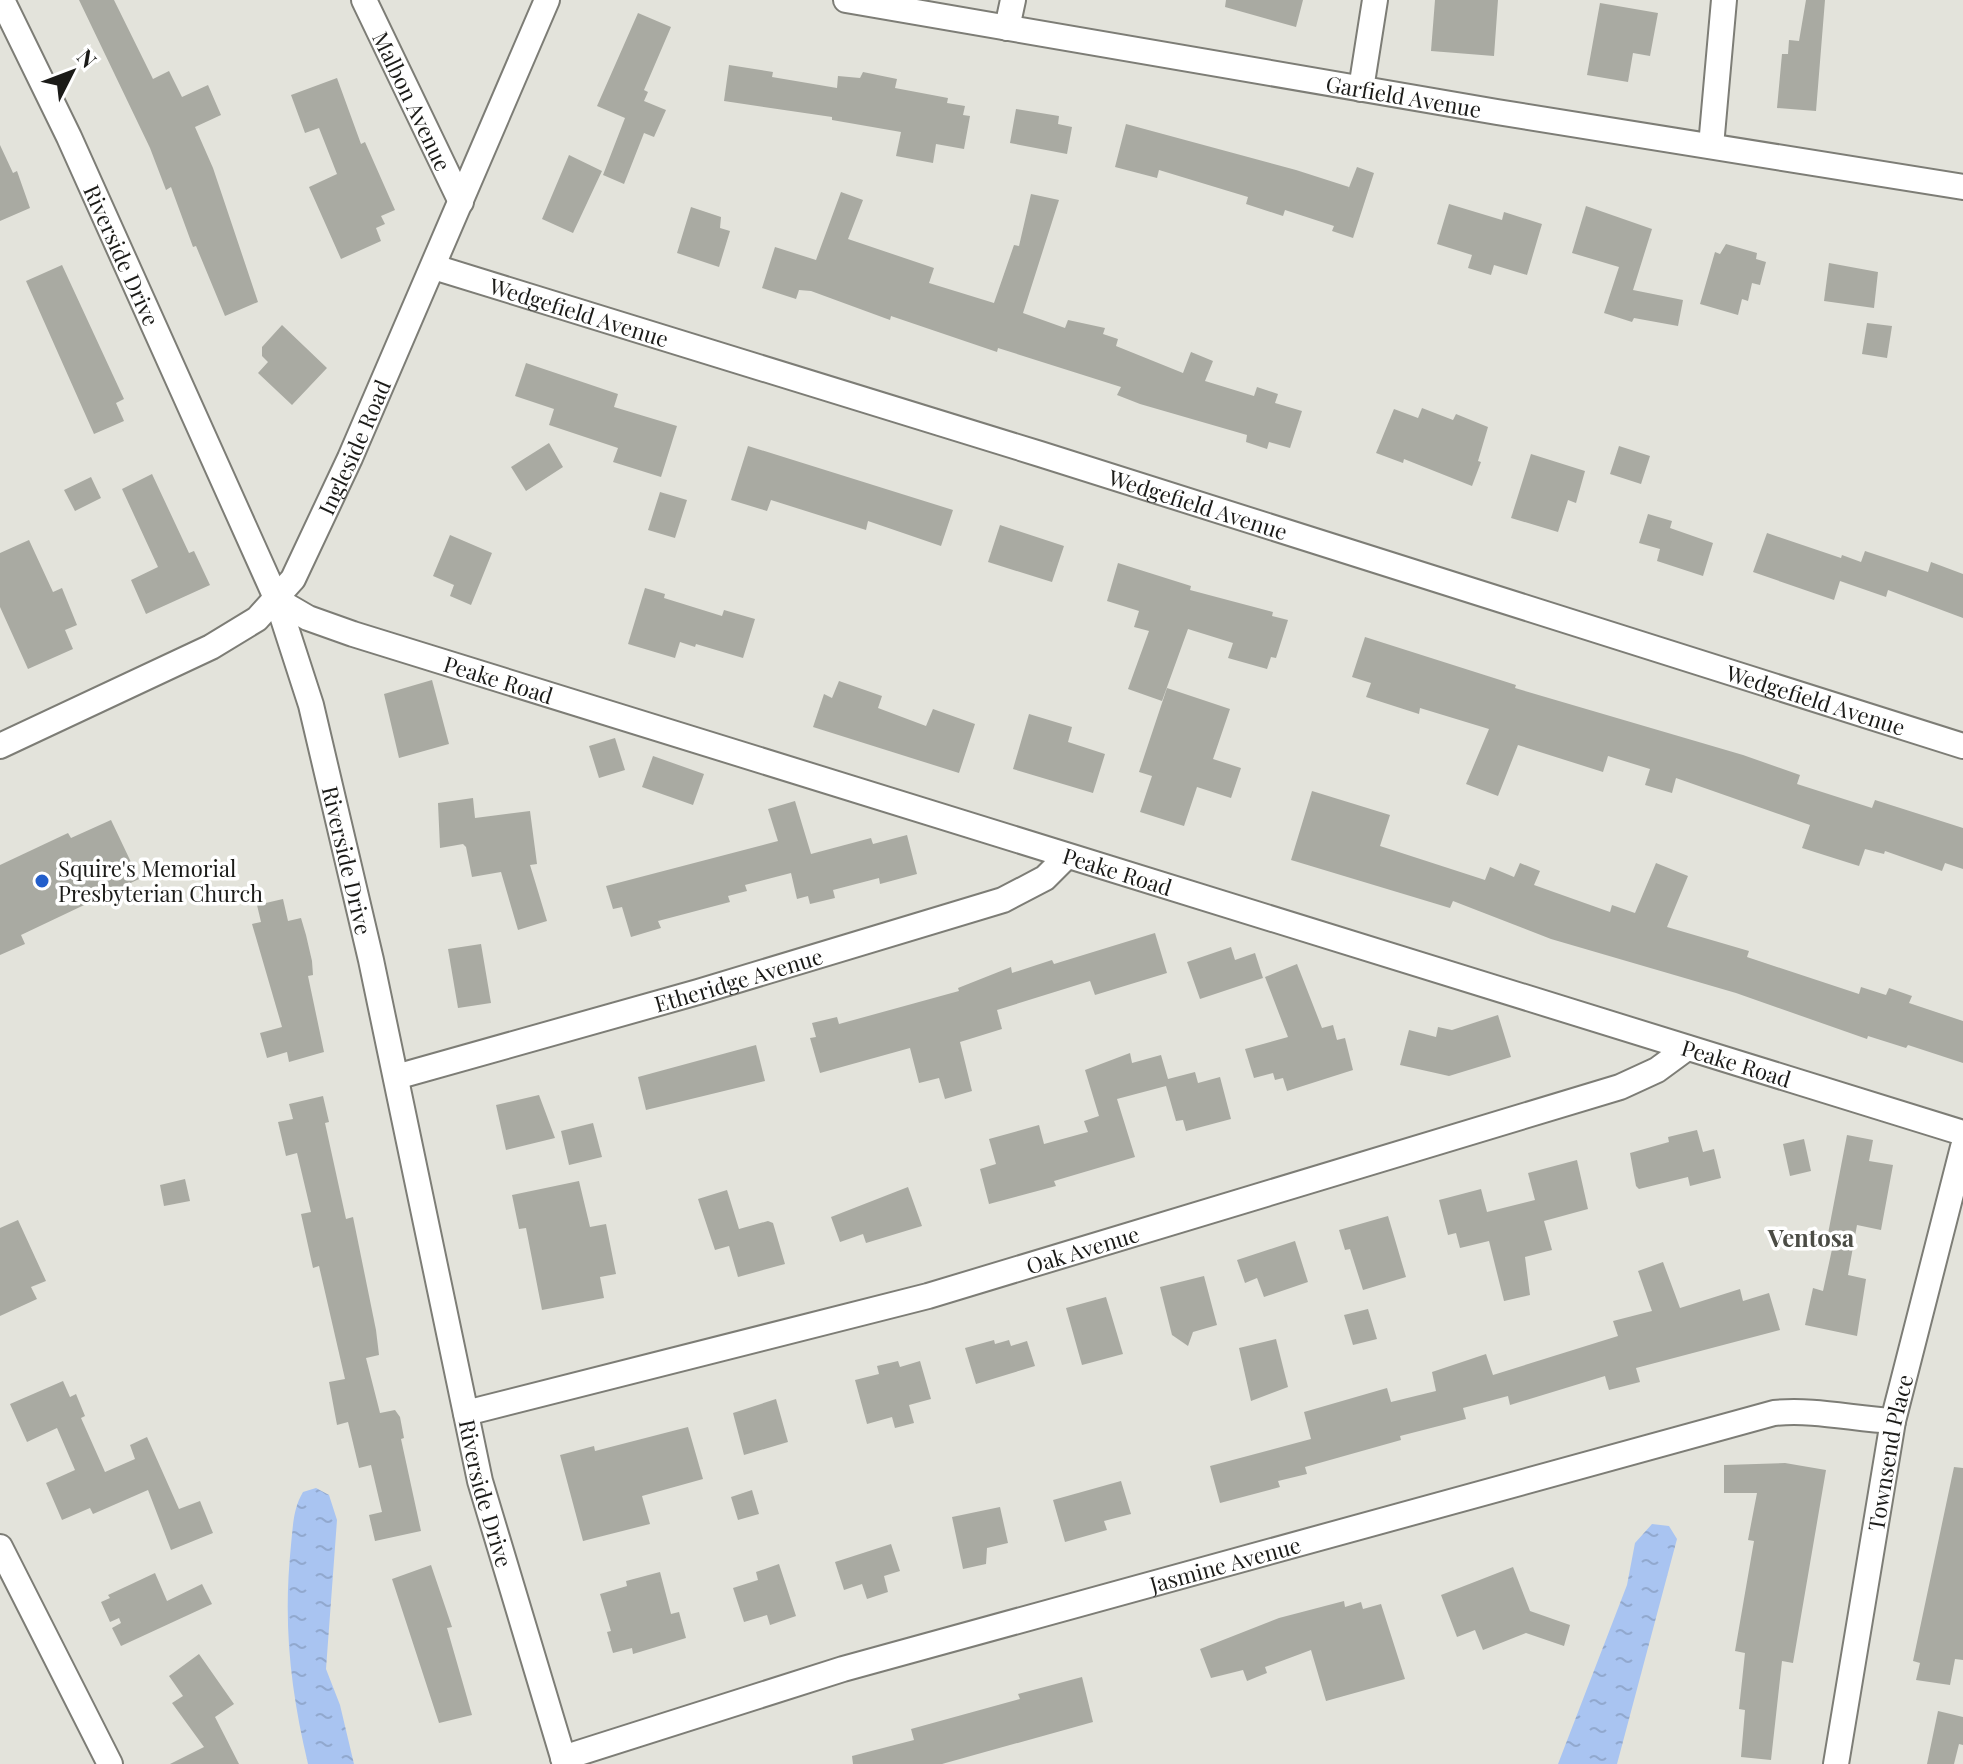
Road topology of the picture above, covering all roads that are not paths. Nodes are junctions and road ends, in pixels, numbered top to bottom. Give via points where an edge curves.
1 (2, 0) edge
2 (364, 0) edge
3 (547, 0) edge
4 (846, 0) edge
5 (1013, 0) edge
6 (1375, 0) edge
7 (1724, 0) edge
8 (1007, 28) junction
9 (1361, 89) junction
10 (1711, 146) junction
11 (1963, 187) edge
12 (461, 202) junction
13 (434, 267) junction
14 (277, 600) junction
15 (0, 746) edge
16 (1963, 746) edge
17 (1067, 856) junction
18 (1687, 1048) junction
19 (396, 1077) junction
20 (1963, 1133) edge
21 (1963, 1147) edge
22 (466, 1413) junction
23 (1893, 1421) junction
24 (0, 1547) edge
25 (564, 1761) edge
26 (110, 1764) edge
27 (1836, 1764) edge

1 - 14 street, Riverside Drive
2 - 12 street, Malbon Avenue
3 - 12 street, Ingleside Road
4 - 8 street, Garfield Avenue
5 - 8 street
6 - 9 street
7 - 10 street
8 - 9 street, Garfield Avenue
9 - 10 street, Garfield Avenue
10 - 11 street, Garfield Avenue
12 - 13 street, Ingleside Road
13 - 14 street, Ingleside Road via 344,472 293,579
13 - 16 street, Wedgefield Avenue
14 - 15 street, Ingleside Road via 211,647
14 - 17 street, Peake Road via 353,634
14 - 19 street, Riverside Drive via 311,705
17 - 18 street, Peake Road
17 - 19 street, Etheridge Avenue via 1045,878 1003,900
18 - 20 street, Peake Road
18 - 22 street, Oak Avenue via 1620,1087 928,1296
19 - 22 street, Riverside Drive
21 - 23 street, Townsend Place
22 - 25 street, Riverside Drive via 480,1481
23 - 25 street, Jasmine Avenue via 1807,1410 1774,1413 843,1669
23 - 27 street, Townsend Place
24 - 26 street

